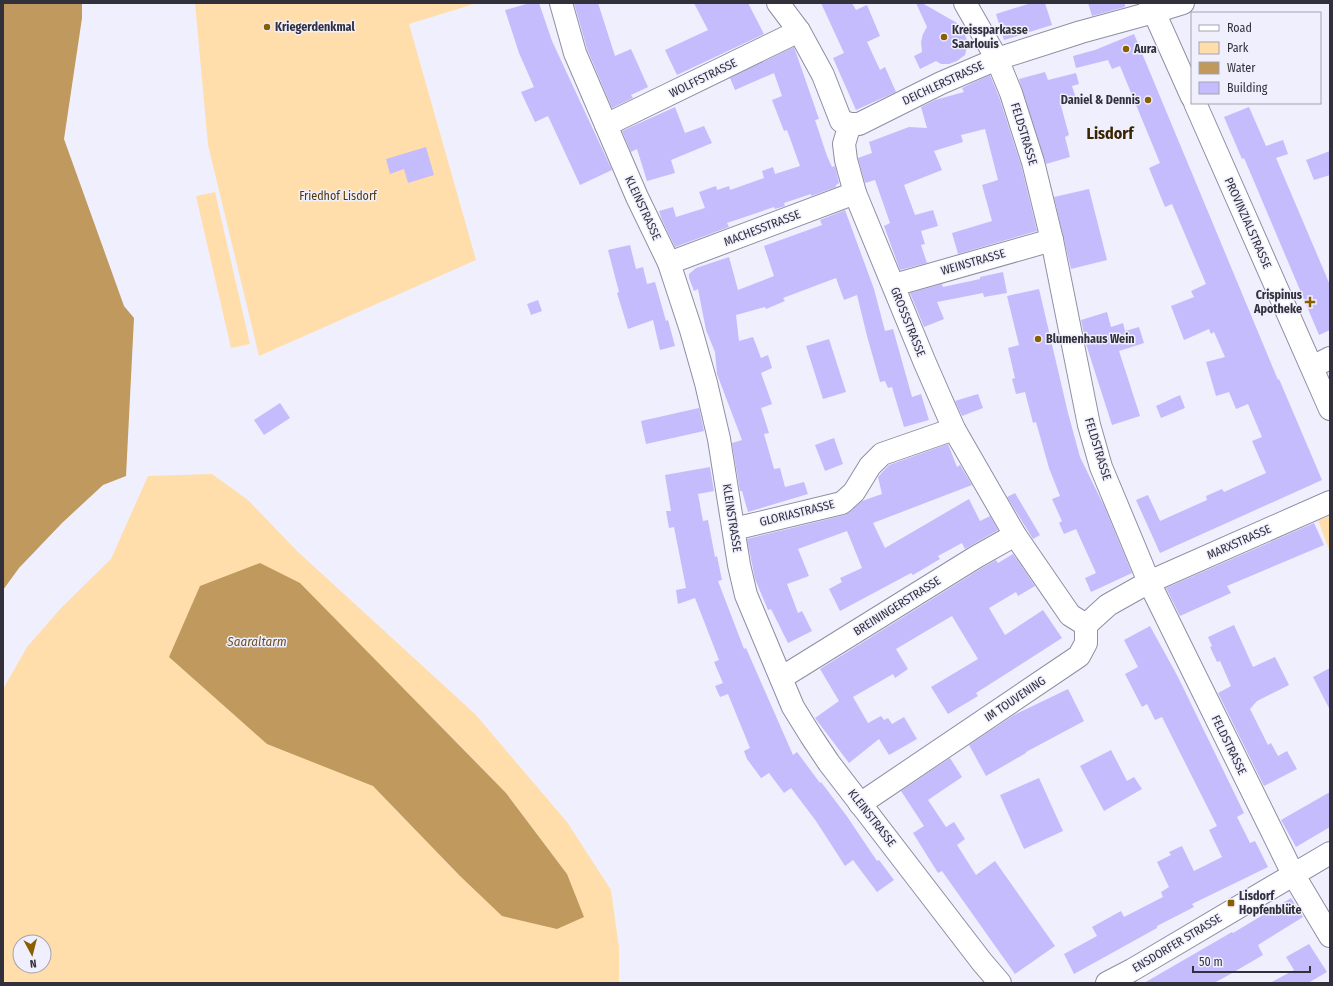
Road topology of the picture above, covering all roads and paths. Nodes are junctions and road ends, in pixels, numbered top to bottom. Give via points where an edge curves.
1 (561, 3) edge
2 (778, 3) edge
3 (964, 3) edge
4 (1183, 3) edge
5 (1152, 8) edge
6 (800, 31) junction
7 (997, 59) junction
8 (1191, 95) edge
9 (1194, 104) edge
10 (850, 124) junction
11 (606, 125) junction
12 (855, 193) junction
13 (1052, 240) junction
14 (669, 263) junction
15 (894, 285) junction
16 (1321, 363) edge
17 (1330, 410) edge
18 (954, 429) junction
19 (1330, 502) edge
20 (734, 529) junction
21 (1014, 535) junction
22 (1148, 582) junction
23 (1086, 625) junction
24 (781, 678) junction
25 (860, 804) junction
26 (1330, 853) edge
27 (1293, 874) junction
28 (1330, 936) edge
29 (1000, 983) edge
30 (1106, 983) edge

1 - 11 street, KLEINSTRASSE via 575,53
2 - 6 street
3 - 7 street, FELDSTRASSE
4 - 5 street, DEICHLERSTRASSE
5 - 7 street, DEICHLERSTRASSE
5 - 8 street
6 - 10 street via 823,75 841,121
6 - 11 street, WOLFFSTRASSE
7 - 10 street, DEICHLERSTRASSE via 941,83 859,124
7 - 13 street, FELDSTRASSE via 1021,120
9 - 16 street, PROVINZIALSTRASSE
10 - 12 street, GROSSSTRASSE via 844,144
11 - 14 street, KLEINSTRASSE via 637,198
12 - 14 street, MACHESSTRASSE
12 - 15 street, GROSSSTRASSE
13 - 15 street, WEINSTRASSE
13 - 22 street, FELDSTRASSE via 1089,425 1101,468
14 - 20 street, KLEINSTRASSE via 706,383 719,439
15 - 18 street, GROSSSTRASSE
16 - 17 street, PROVINZIALSTRASSE
18 - 20 street, GLORIASTRASSE via 882,454 870,466 854,492 842,503
18 - 21 street, GROSSSTRASSE
19 - 22 street, MARXSTRASSE
20 - 24 street, KLEINSTRASSE via 746,595
21 - 23 street, GROSSSTRASSE via 1070,616
21 - 24 street, BREININGERSTRASSE
22 - 23 street via 1108,605
22 - 27 street, FELDSTRASSE
23 - 25 street, IM TOUVENING via 1086,643 1080,656
24 - 25 street, KLEINSTRASSE via 811,736
25 - 29 street, KLEINSTRASSE
26 - 27 street, ENSDORFER STRASSE
27 - 28 street, FELDSTRASSE
27 - 30 street, ENSDORFER STRASSE

